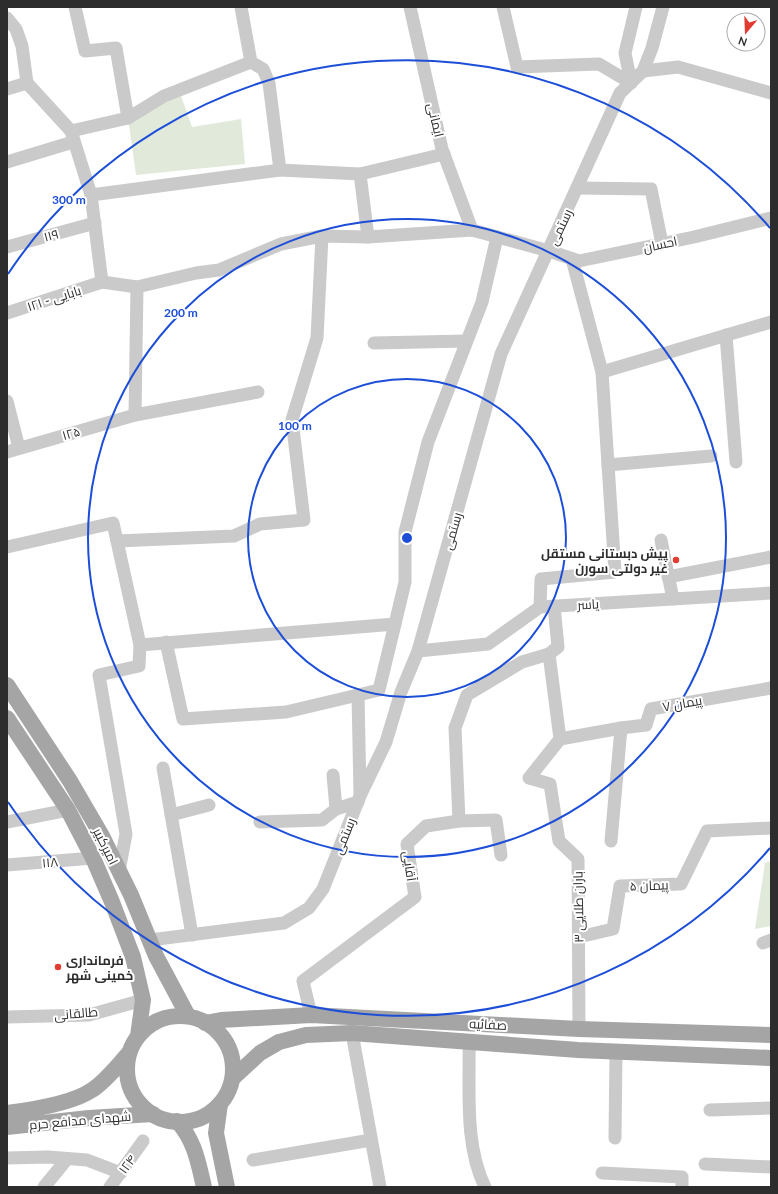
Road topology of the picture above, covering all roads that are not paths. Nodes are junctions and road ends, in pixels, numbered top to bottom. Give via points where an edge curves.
1 (75, 7) edge
2 (240, 7) edge
3 (410, 7) edge
4 (503, 7) edge
5 (636, 7) edge
6 (663, 7) edge
7 (7, 18) edge
8 (251, 62) junction
9 (643, 71) junction
10 (27, 83) junction
11 (631, 83) junction
12 (7, 89) edge
13 (771, 93) edge
14 (128, 118) junction
15 (72, 137) junction
16 (444, 154) junction
17 (7, 162) edge
18 (280, 170) junction
19 (360, 174) junction
20 (578, 188) junction
21 (91, 195) junction
22 (771, 218) edge
23 (95, 223) junction
24 (472, 230) junction
25 (322, 236) junction
26 (368, 237) junction
27 (497, 237) junction
28 (662, 244) junction
29 (7, 246) edge
30 (549, 251) junction
31 (572, 259) junction
32 (102, 282) junction
33 (137, 287) junction
34 (7, 313) edge
35 (771, 322) edge
36 (726, 335) junction
37 (466, 341) junction
38 (374, 343) dead end
39 (602, 372) junction
40 (258, 392) dead end
41 (7, 401) edge
42 (135, 415) junction
43 (13, 450) edge
44 (711, 456) dead end
45 (736, 462) dead end
46 (608, 465) junction
47 (661, 540) dead end
48 (117, 541) junction
49 (7, 547) edge
50 (771, 557) edge
51 (668, 577) junction
52 (771, 593) edge
53 (673, 599) junction
54 (554, 606) junction
55 (540, 607) junction
56 (395, 624) junction
57 (166, 642) junction
58 (140, 644) junction
59 (418, 651) junction
60 (549, 654) junction
61 (7, 685) edge
62 (771, 688) edge
63 (358, 695) junction
64 (13, 706) edge
65 (9, 725) edge
66 (621, 728) junction
67 (560, 739) junction
68 (163, 768) dead end
69 (333, 775) dead end
70 (359, 799) junction
71 (209, 805) dead end
72 (336, 809) junction
73 (68, 810) junction
74 (171, 815) junction
75 (459, 821) junction
76 (7, 822) edge
77 (260, 822) dead end
78 (771, 828) edge
79 (611, 841) dead end
80 (501, 855) dead end
81 (93, 858) junction
82 (7, 866) edge
83 (119, 871) junction
84 (192, 935) junction
85 (579, 937) junction
86 (150, 940) junction
87 (143, 1000) junction
88 (311, 1015) junction
89 (188, 1016) junction
90 (7, 1017) edge
91 (205, 1023) junction
92 (579, 1029) junction
93 (352, 1033) junction
94 (771, 1035) edge
95 (138, 1036) junction
96 (469, 1042) junction
97 (616, 1052) junction
98 (129, 1053) junction
99 (771, 1058) edge
100 (232, 1078) junction
101 (220, 1104) junction
102 (771, 1108) edge
103 (710, 1110) dead end
104 (7, 1113) edge
105 (153, 1114) junction
106 (31, 1117) junction
107 (177, 1121) junction
108 (7, 1127) edge
109 (615, 1138) dead end
110 (371, 1140) junction
111 (143, 1141) dead end
112 (7, 1158) edge
113 (67, 1159) junction
114 (252, 1160) dead end
115 (705, 1164) dead end
116 (771, 1167) edge
117 (122, 1172) junction
118 (602, 1173) dead end
119 (112, 1186) edge
120 (44, 1187) edge
121 (204, 1187) edge
122 (227, 1187) edge
123 (380, 1187) edge
124 (485, 1187) edge
125 (682, 1187) edge

1 - 14 street via 85,51 116,48
2 - 8 street
3 - 16 street, ایمانی
4 - 11 street via 517,67 599,64
5 - 11 street via 625,53
6 - 9 street, رستمی
7 - 10 street via 16,29 22,46
8 - 14 street via 164,96
8 - 18 street via 263,69 268,83
9 - 11 street, رستمی
9 - 13 street via 678,67
10 - 12 street
10 - 15 street
11 - 20 street, رستمی via 620,93
14 - 15 street
15 - 17 street
15 - 21 street
16 - 19 street
16 - 24 street, ایمانی
18 - 19 street
18 - 21 street
19 - 26 street
20 - 28 street via 651,189
20 - 30 street, رستمی
21 - 23 street
22 - 28 street, احسان
23 - 29 street, ۱۱۹
23 - 32 street
24 - 26 street, احسان
24 - 27 street, احسان
25 - 26 street, احسان
25 - 33 street, احسان via 281,244 219,270
25 - 48 street via 318,338 292,420 304,520 260,524 234,536
27 - 30 street, احسان
27 - 37 street via 482,302
28 - 31 street, احسان via 579,261
30 - 31 street, احسان
30 - 59 street, رستمی via 501,354
31 - 39 street
32 - 33 street
32 - 34 street, بابایی - ۱۲۱
33 - 42 street
35 - 36 street
36 - 39 street
36 - 45 street
37 - 38 street
37 - 56 street via 426,449 405,532 404,582
39 - 46 street
40 - 42 street, ۱۲۵
41 - 43 street
42 - 43 street, ۱۲۵
44 - 46 street
46 - 55 street via 615,572 541,579
47 - 51 street
48 - 49 street via 114,523
48 - 58 street
50 - 51 street
51 - 53 street
52 - 53 street, یاسر
53 - 54 street, یاسر
54 - 55 street, یاسر
54 - 60 street via 558,648
55 - 59 street via 488,644
56 - 57 street
56 - 63 street via 379,690
57 - 58 street
57 - 63 street via 183,719 286,712
58 - 83 street via 139,666 99,675 126,834
59 - 70 street, رستمی via 401,692 386,742
60 - 67 street
60 - 75 street via 522,662 467,695 455,728
61 - 64 main road, امیرکبیر
62 - 66 street, پیمان ۷ via 651,709 646,724
63 - 70 street
64 - 83 main road, امیرکبیر via 70,781
65 - 73 main road, امیرکبیر
66 - 67 street
66 - 79 street
67 - 85 street, باران طلایی ۳ via 529,778 550,784 559,841 578,859
68 - 74 street
69 - 72 street
70 - 72 street
70 - 84 street, رستمی via 324,889 309,908 284,923
71 - 74 street
72 - 77 street via 322,820
73 - 76 street
73 - 81 main road, امیرکبیر
74 - 84 street
75 - 80 street via 496,820
75 - 88 street, آقایی via 426,826 407,844 415,897 304,981
78 - 85 street, پیمان ۵ via 707,831 681,884 620,886 613,929
81 - 82 street, ۱۱۸
81 - 87 main road, امیرکبیر via 133,957
83 - 86 main road, امیرکبیر
84 - 86 street, رستمی
85 - 92 street, باران طلایی ۳
86 - 89 main road, امیرکبیر
87 - 90 street, طالقانی via 89,1015
87 - 95 main road, امیرکبیر
88 - 91 main road, صفائیه
88 - 92 main road, صفائیه
89 - 91 main road
89 - 95 main road via 178,1015 160,1019
91 - 100 main road via 213,1027 226,1041 232,1059
92 - 94 main road, صفائیه
93 - 96 main road, صفائیه
93 - 100 main road, صفائیه via 306,1035 279,1042 260,1054
93 - 110 street
95 - 98 main road
96 - 97 main road, صفائیه
96 - 124 street via 471,1132 478,1173
97 - 99 main road, صفائیه
97 - 109 street
98 - 105 main road via 127,1072 131,1090 141,1104
98 - 106 main road, شهدای مدافع حرم via 93,1089
100 - 101 main road via 228,1092
101 - 107 main road via 205,1116
101 - 122 main road via 216,1133
102 - 103 street
104 - 106 main road, شهدای مدافع حرم
105 - 106 main road, شهدای مدافع حرم
105 - 107 main road
106 - 108 main road, شهدای مدافع حرم
107 - 121 main road via 194,1147
110 - 114 street
110 - 123 street
111 - 117 street, ۱۲۴
112 - 113 street
113 - 117 street via 87,1160
113 - 120 street
115 - 116 street
117 - 119 street, ۱۲۴
118 - 125 street via 682,1177

